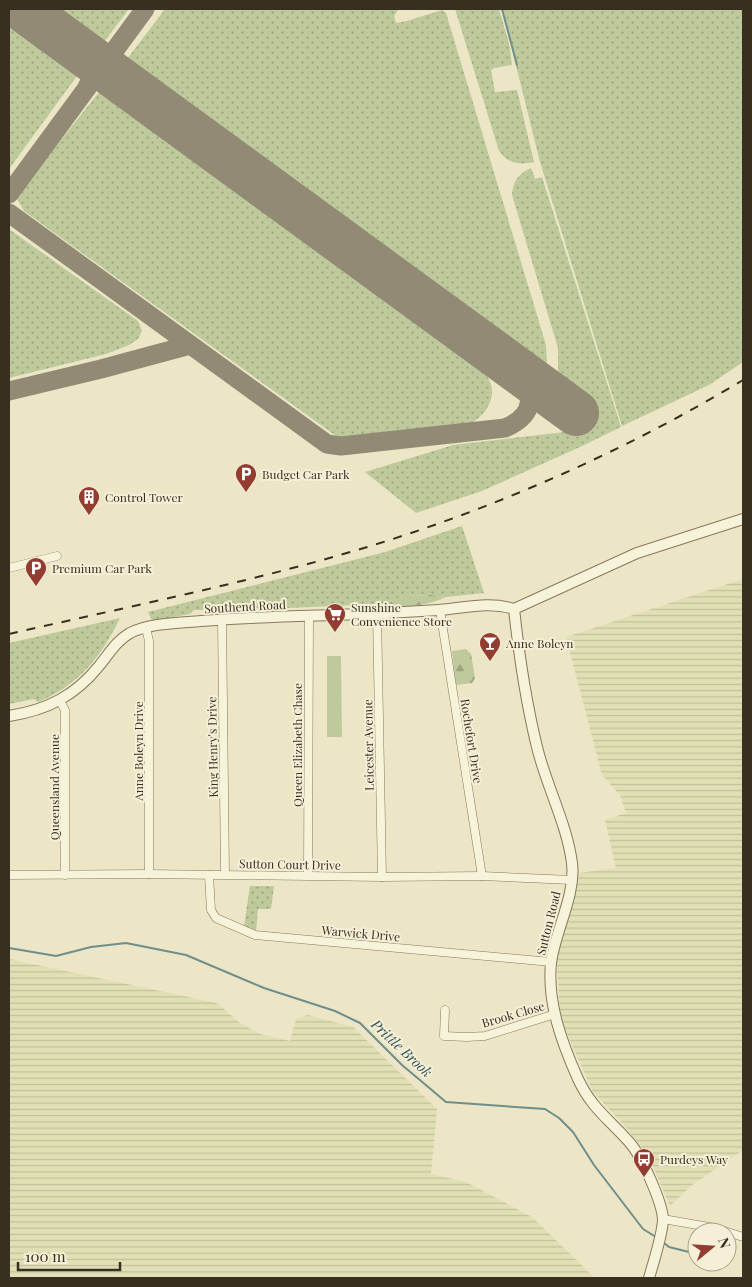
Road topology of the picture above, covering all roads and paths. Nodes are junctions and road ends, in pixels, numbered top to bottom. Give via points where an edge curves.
1 (743, 519) edge
2 (57, 556) dead end
3 (9, 568) edge
4 (514, 609) junction
5 (440, 610) junction
6 (377, 613) junction
7 (309, 615) junction
8 (222, 620) junction
9 (146, 628) junction
10 (60, 701) junction
11 (9, 716) edge
12 (149, 874) junction
13 (224, 874) junction
14 (9, 875) edge
15 (65, 875) junction
16 (209, 875) junction
17 (308, 875) junction
18 (482, 876) junction
19 (382, 877) junction
20 (572, 880) junction
21 (551, 962) junction
22 (445, 1010) dead end
23 (555, 1014) junction
24 (663, 1220) junction
25 (743, 1236) edge
26 (649, 1278) edge

1 - 4 street via 637,553
2 - 3 street
4 - 5 street, Southend Road via 487,604
4 - 20 street, Sutton Road via 537,748 572,861
5 - 6 street, Southend Road
5 - 18 street, Rochefort Drive
6 - 7 street, Southend Road
6 - 19 street, Leicester Avenue
7 - 8 street, Southend Road
7 - 17 street, Queen Elizabeth Chase
8 - 9 street, Southend Road
8 - 13 street, King Henry's Drive
9 - 10 street, Southend Road via 120,640 84,683
9 - 12 street, Anne Boleyn Drive via 149,641
10 - 11 street, Southend Road
10 - 15 street, Queensland Avenue via 65,710
12 - 15 street, Sutton Court Drive
12 - 16 street, Sutton Court Drive
13 - 16 street, Sutton Court Drive
13 - 17 street, Sutton Court Drive
14 - 15 street, Sutton Court Drive
16 - 21 street, Warwick Drive via 210,910 216,918 255,935
17 - 19 street, Sutton Court Drive
18 - 19 street, Sutton Court Drive
18 - 20 street, Sutton Court Drive
20 - 21 street, Sutton Road
21 - 23 street, Sutton Road
22 - 23 street, Brook Close via 444,1036 467,1037 485,1036
23 - 24 street, Sutton Road via 579,1080 592,1104 631,1144 641,1159
24 - 25 street
24 - 26 street

